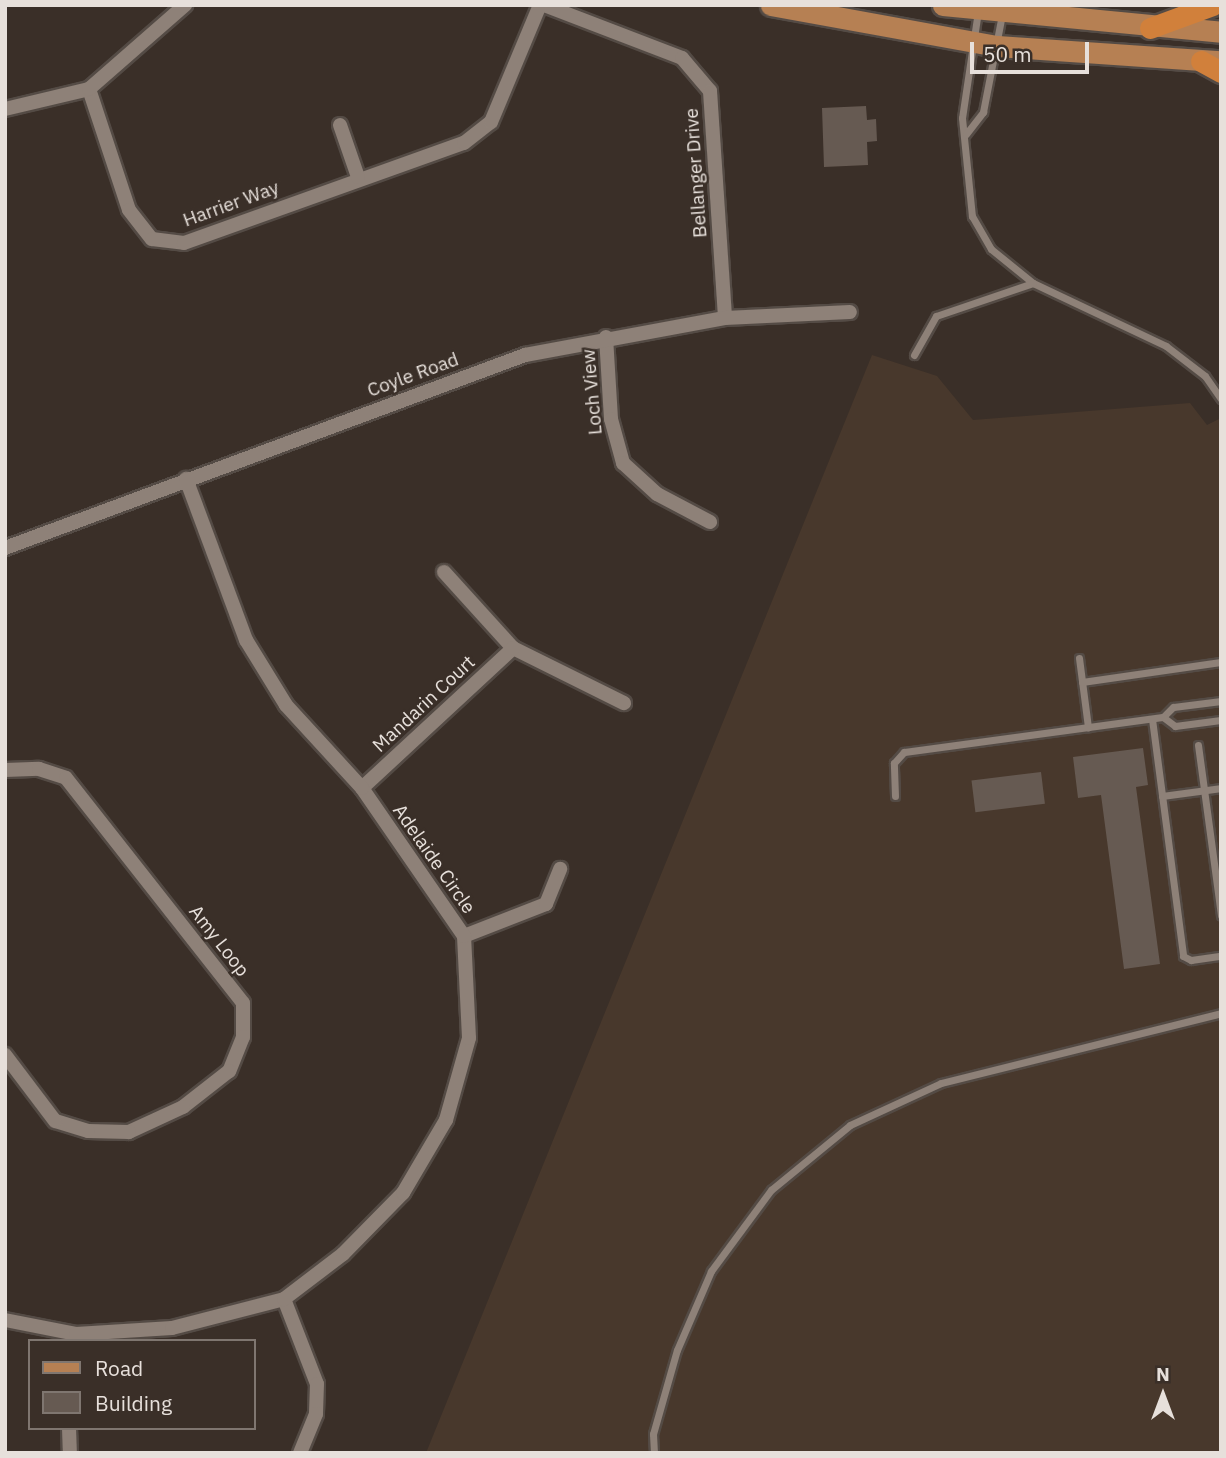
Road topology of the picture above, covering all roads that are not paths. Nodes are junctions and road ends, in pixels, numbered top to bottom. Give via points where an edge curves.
1 (185, 5) edge
2 (542, 5) edge
3 (771, 5) edge
4 (943, 5) edge
5 (1213, 5) edge
6 (978, 11) junction
7 (1002, 15) junction
8 (1150, 28) junction
9 (1221, 32) edge
10 (973, 43) junction
11 (997, 46) junction
12 (1211, 61) edge
13 (1221, 72) edge
14 (89, 89) junction
15 (5, 109) edge
16 (340, 125) dead end
17 (966, 134) junction
18 (358, 177) junction
19 (1033, 283) junction
20 (850, 312) dead end
21 (725, 318) junction
22 (606, 337) junction
23 (914, 355) dead end
24 (1221, 400) edge
25 (186, 479) junction
26 (710, 522) dead end
27 (5, 548) edge
28 (444, 572) dead end
29 (513, 648) junction
30 (1079, 658) dead end
31 (1221, 662) edge
32 (1083, 682) junction
33 (1221, 701) edge
34 (624, 704) dead end
35 (1163, 717) junction
36 (1152, 719) junction
37 (1221, 720) edge
38 (1088, 727) junction
39 (1198, 745) dead end
40 (5, 770) edge
41 (362, 788) junction
42 (1221, 788) edge
43 (1204, 790) junction
44 (895, 796) dead end
45 (1162, 796) junction
46 (560, 869) dead end
47 (1221, 915) edge
48 (464, 936) junction
49 (1221, 956) edge
50 (1221, 1013) edge
51 (5, 1055) edge
52 (284, 1299) junction
53 (5, 1320) edge
54 (75, 1337) edge
55 (69, 1430) edge
56 (70, 1453) edge
57 (300, 1453) edge
58 (654, 1453) edge

1 - 14 street
2 - 18 street, Harrier Way via 491,122 464,143
2 - 21 street, Bellanger Drive via 682,58 710,91
3 - 10 main road
4 - 6 main road
5 - 8 highway
6 - 7 main road
6 - 10 lane
7 - 8 main road
7 - 11 lane
8 - 9 main road
10 - 11 main road
10 - 17 lane via 962,118
11 - 12 main road
11 - 17 lane via 982,112
12 - 13 highway
14 - 15 street
14 - 18 street, Harrier Way via 129,210 152,239 184,243
16 - 18 street
17 - 19 lane via 972,216 991,248
19 - 23 lane via 936,316
19 - 24 lane via 1166,346 1205,376
20 - 21 street, Coyle Road
21 - 22 street, Coyle Road
22 - 25 street, Coyle Road via 525,355
22 - 26 street, Loch View via 611,419 623,463 657,494
25 - 27 street, Coyle Road
25 - 41 street, Adelaide Circle via 246,640 286,705
28 - 29 street
29 - 34 street
29 - 41 street, Mandarin Court
30 - 32 lane
31 - 32 lane
32 - 38 lane
33 - 35 lane via 1173,707
35 - 36 lane
35 - 37 lane via 1175,726
36 - 38 lane
36 - 45 lane
38 - 44 lane via 904,752 894,763
39 - 43 lane
40 - 51 street, Amy Loop via 39,769 66,778 243,1003 243,1037 229,1071 183,1107 129,1132 88,1131 55,1121
41 - 48 street, Adelaide Circle
42 - 43 lane
43 - 45 lane
43 - 47 lane
45 - 49 lane via 1183,956 1191,960
46 - 48 street via 547,904
48 - 52 street, Adelaide Circle via 470,1038 446,1120 403,1193 343,1254
50 - 58 lane via 940,1083 850,1125 771,1191 711,1271 677,1350 653,1434
52 - 54 street, Adelaide Circle via 172,1328
52 - 57 street via 317,1384 316,1414
53 - 54 street, Adelaide Circle
55 - 56 street

